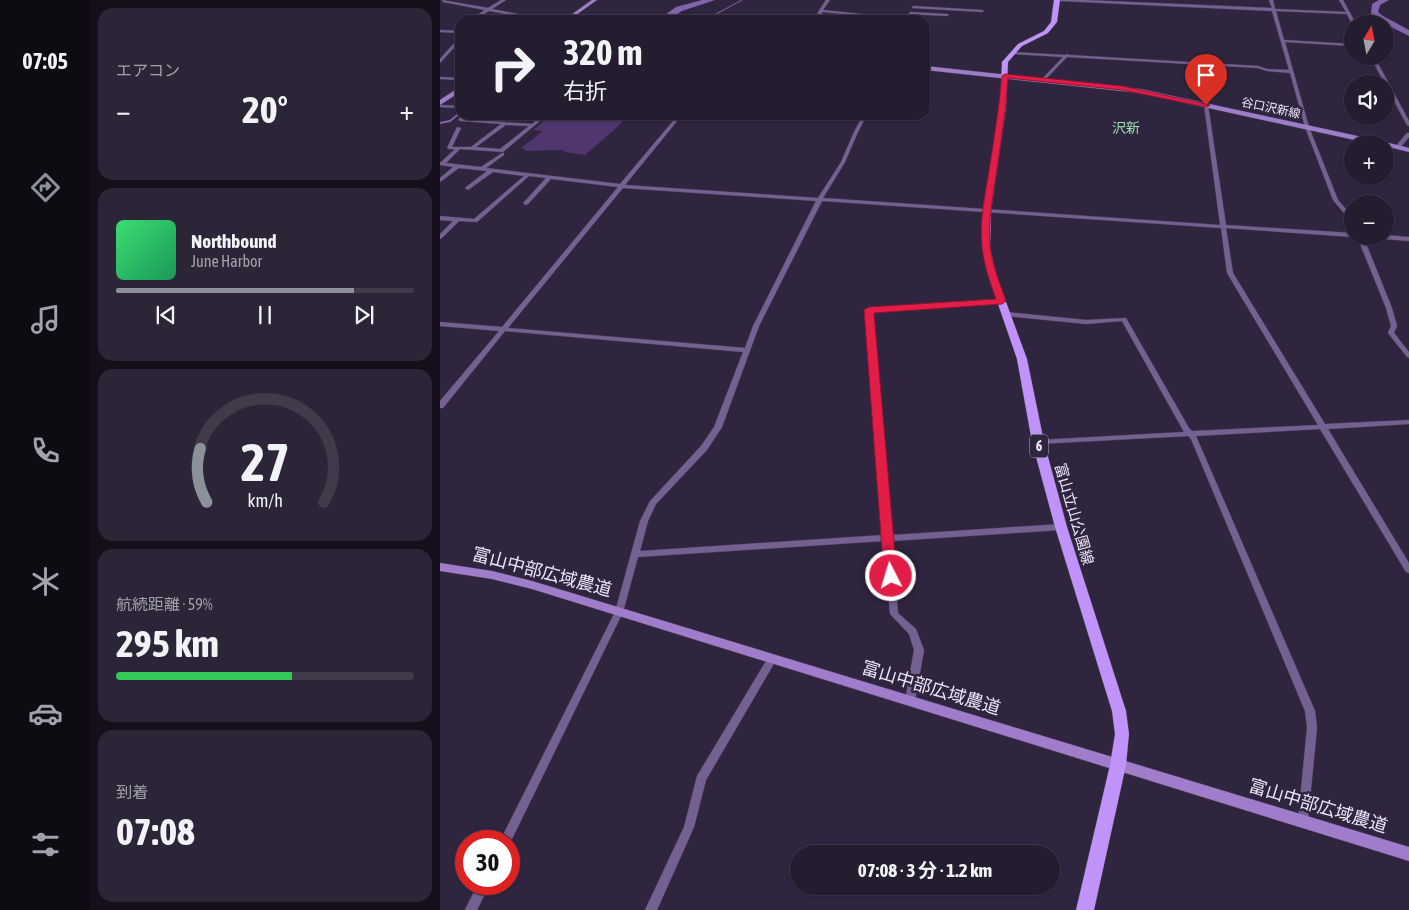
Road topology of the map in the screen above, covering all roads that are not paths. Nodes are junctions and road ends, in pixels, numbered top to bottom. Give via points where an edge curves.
1 (504, 0) edge
2 (595, 0) edge
3 (828, 0) edge
4 (916, 0) edge
5 (1058, 0) edge
6 (1200, 0) edge
7 (1271, 0) edge
8 (1342, 0) edge
9 (442, 2) edge
10 (1201, 6) junction
11 (913, 7) junction
12 (488, 9) junction
13 (1274, 9) junction
14 (982, 10) dead end
15 (822, 11) junction
16 (910, 13) joint
17 (1348, 13) joint
18 (479, 15) edge
19 (518, 15) edge
20 (573, 15) edge
21 (819, 15) edge
22 (860, 15) edge
23 (947, 15) dead end
24 (440, 32) edge
25 (455, 32) edge
26 (1283, 41) junction
27 (455, 45) edge
28 (1344, 45) edge
29 (1012, 53) junction
30 (1067, 55) junction
31 (440, 62) edge
32 (1377, 65) edge
33 (930, 68) edge
34 (1292, 72) junction
35 (1005, 76) junction
36 (440, 78) edge
37 (455, 79) edge
38 (1044, 80) junction
39 (455, 94) edge
40 (440, 104) edge
41 (1206, 105) junction
42 (455, 106) edge
43 (460, 120) edge
44 (539, 120) edge
45 (676, 120) edge
46 (862, 120) edge
47 (505, 123) junction
48 (1409, 124) edge
49 (533, 125) junction
50 (1307, 127) junction
51 (459, 128) dead end
52 (1409, 134) edge
53 (1344, 135) edge
54 (1394, 146) edge
55 (1398, 147) junction
56 (459, 148) junction
57 (472, 148) junction
58 (1409, 150) edge
59 (502, 154) dead end
60 (441, 164) edge
61 (458, 166) junction
62 (482, 169) junction
63 (492, 170) junction
64 (528, 175) junction
65 (550, 177) junction
66 (440, 180) edge
67 (620, 186) junction
68 (468, 188) dead end
69 (820, 198) junction
70 (526, 203) dead end
71 (986, 210) junction
72 (1344, 210) edge
73 (440, 218) edge
74 (458, 219) junction
75 (1223, 226) junction
76 (1344, 234) edge
77 (440, 237) edge
78 (1394, 238) edge
79 (1409, 239) edge
80 (1364, 245) edge
81 (1002, 301) junction
82 (1006, 314) junction
83 (440, 324) edge
84 (503, 330) junction
85 (747, 350) junction
86 (1409, 356) edge
87 (440, 406) edge
88 (1409, 422) edge
89 (1322, 427) junction
90 (1191, 434) junction
91 (1038, 442) junction
92 (1061, 527) junction
93 (888, 538) junction
94 (635, 554) junction
95 (440, 567) edge
96 (1409, 570) edge
97 (619, 612) junction
98 (772, 659) junction
99 (910, 701) junction
100 (1118, 765) junction
101 (1302, 820) junction
102 (510, 830) edge
103 (1409, 854) edge
104 (478, 895) edge
105 (471, 910) edge
106 (651, 910) edge
107 (1085, 910) edge

1 - 12 street
2 - 20 street
3 - 15 street
4 - 11 street
5 - 10 street
5 - 29 main road via 1054,22 1046,32 1020,45
6 - 10 street
7 - 13 street
8 - 17 street
9 - 12 street
10 - 13 street
11 - 14 street
11 - 16 street
12 - 18 street
12 - 19 street
13 - 17 street
13 - 26 street
15 - 21 street
15 - 22 street
16 - 23 street
24 - 25 street
26 - 28 street
26 - 34 street
27 - 31 street
29 - 30 street
29 - 35 main road, 富山立山公園線 / 6 via 1005,62
30 - 34 street
30 - 38 street
32 - 48 street
33 - 35 street, 谷口沢新線
34 - 50 street
35 - 38 street, 谷口沢新線
35 - 71 main road, 富山立山公園線 / 6
36 - 37 street
38 - 41 street, 谷口沢新線 via 1122,88
39 - 40 street
40 - 42 street
41 - 50 street, 谷口沢新線
41 - 75 street
43 - 47 street
44 - 49 street
45 - 67 street
46 - 69 street via 843,162
47 - 49 street
47 - 57 street
49 - 57 street via 501,151
50 - 53 street, 谷口沢新線
50 - 72 street via 1336,200
51 - 56 street via 449,148
52 - 55 street
54 - 55 street, 谷口沢新線
55 - 58 street, 谷口沢新線
56 - 57 street
56 - 60 street
59 - 62 street
60 - 61 street
61 - 62 street
61 - 66 street
62 - 63 street
63 - 64 street
63 - 68 street
64 - 65 street
64 - 74 street via 475,221
65 - 67 street
65 - 70 street
67 - 69 street
67 - 84 street
69 - 71 street
69 - 85 street
71 - 75 street
71 - 81 main road, 富山立山公園線 / 6 via 986,247
73 - 74 street
74 - 77 street
75 - 76 street
75 - 89 street via 1230,273
78 - 79 street
80 - 86 street via 1389,308 1394,326 1391,334
81 - 82 main road, 富山立山公園線 / 6
81 - 93 street via 869,310
82 - 90 street via 1086,322 1124,319
82 - 91 main road, 富山立山公園線 / 6 via 1022,359
83 - 84 street
84 - 85 street
84 - 87 street
85 - 94 street via 715,432 653,503
88 - 89 street
89 - 90 street
89 - 96 street
90 - 91 street
90 - 101 street via 1310,711 1312,728
91 - 92 main road, 富山立山公園線 / 6
92 - 93 street
92 - 100 main road, 富山立山公園線 / 6 via 1119,711 1122,734
93 - 94 street
93 - 99 street via 894,614 913,632 920,650
94 - 97 street
95 - 97 street, 富山中部広域農道 via 532,585
97 - 98 street, 富山中部広域農道
97 - 102 street
98 - 99 street, 富山中部広域農道
98 - 106 street via 701,779 690,827
99 - 100 street, 富山中部広域農道
100 - 101 street, 富山中部広域農道
100 - 107 main road, 富山立山公園線 / 6
101 - 103 street, 富山中部広域農道
104 - 105 street

